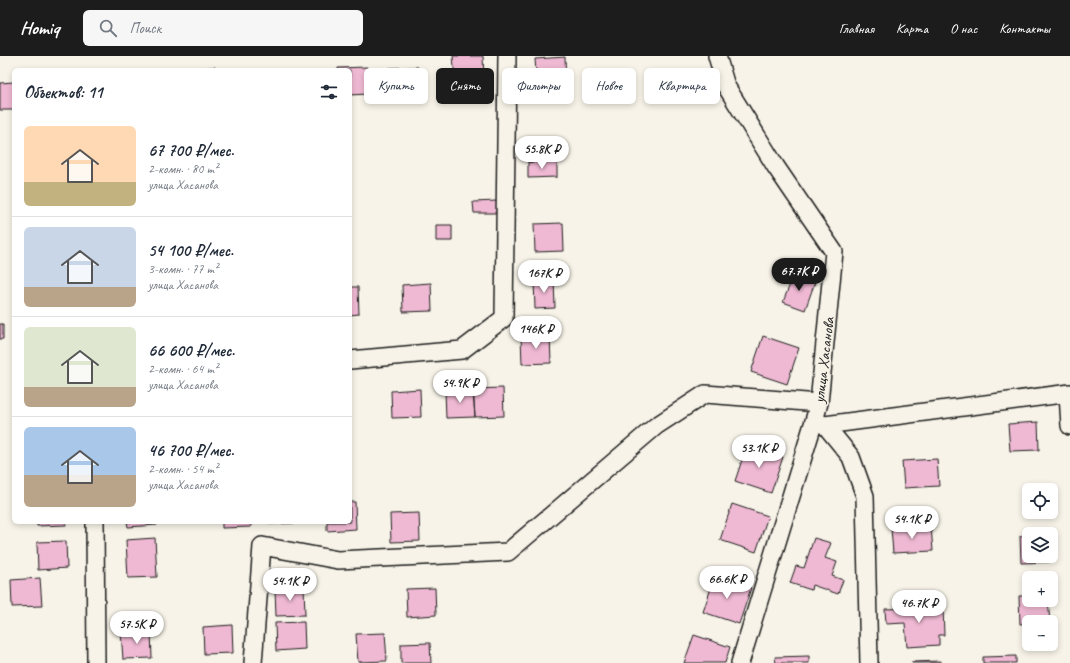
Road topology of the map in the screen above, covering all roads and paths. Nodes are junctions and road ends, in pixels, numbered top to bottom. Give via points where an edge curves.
1 (507, 56) edge
2 (717, 56) edge
3 (352, 360) edge
4 (1069, 394) edge
5 (819, 403) junction
6 (819, 423) junction
7 (1070, 426) edge
8 (95, 524) edge
9 (96, 663) edge
10 (253, 663) edge
11 (740, 663) edge
12 (869, 663) edge

1 - 3 street via 504,318 462,350
2 - 5 street, улица Хасанова via 726,86 776,167 834,252
4 - 6 street
4 - 7 street
5 - 6 street, улица Хасанова
5 - 10 street via 705,394 656,426 508,552 338,560 262,546
6 - 11 street, улица Хасанова
6 - 12 street, улица Хасанова via 851,457 865,496
8 - 9 street

